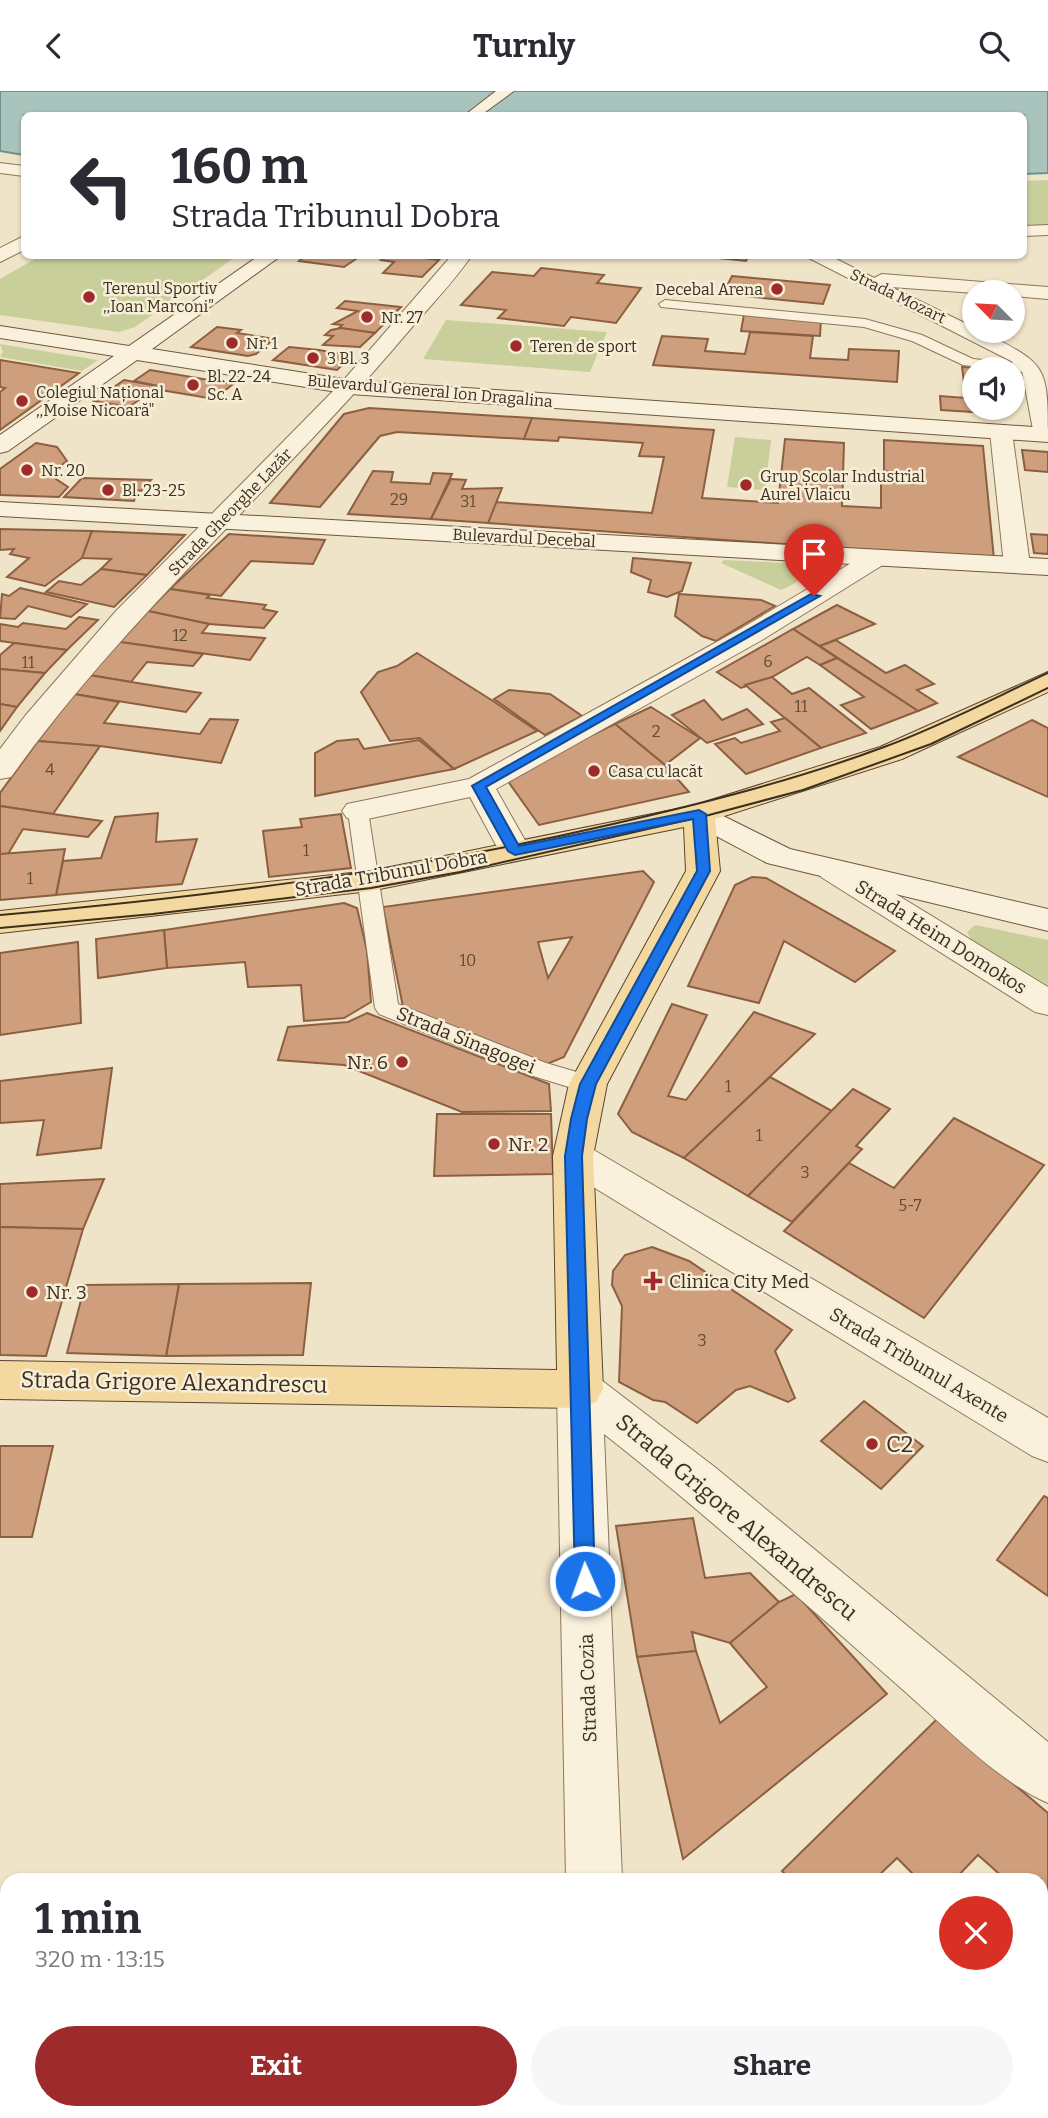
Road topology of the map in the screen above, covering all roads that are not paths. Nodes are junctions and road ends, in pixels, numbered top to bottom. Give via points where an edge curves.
1 (506, 91) edge
2 (476, 112) edge
3 (0, 168) edge
4 (21, 171) edge
5 (1048, 230) edge
6 (1027, 231) edge
7 (21, 244) edge
8 (0, 256) edge
9 (267, 259) edge
10 (460, 259) edge
11 (820, 259) edge
12 (859, 278) junction
13 (1048, 293) edge
14 (216, 295) junction
15 (666, 304) dead end
16 (0, 332) edge
17 (59, 342) junction
18 (133, 355) junction
19 (1032, 369) junction
20 (351, 387) junction
21 (1001, 432) junction
22 (1047, 435) edge
23 (0, 446) edge
24 (0, 509) edge
25 (223, 521) junction
26 (877, 558) junction
27 (1017, 565) junction
28 (1048, 567) edge
29 (1048, 681) edge
30 (0, 769) edge
31 (479, 786) junction
32 (358, 811) joint
33 (699, 814) junction
34 (515, 851) junction
35 (833, 870) junction
36 (370, 881) junction
37 (1048, 920) edge
38 (0, 922) edge
39 (1048, 1003) edge
40 (588, 1084) junction
41 (573, 1156) junction
42 (0, 1380) edge
43 (580, 1389) junction
44 (1048, 1443) edge
45 (1048, 1776) edge
46 (594, 1873) edge

1 - 2 street
3 - 4 street
5 - 6 street
7 - 8 street
9 - 14 street
10 - 20 street, Strada Gheorghe Lazăr
11 - 12 street, Strada Mozart
12 - 13 street
12 - 19 street, Strada Mozart via 991,341
14 - 17 street via 185,306 134,336
14 - 18 street
15 - 19 lane via 865,323 917,338 976,364
16 - 17 street, Bulevardul General Ion Dragalina
17 - 18 street, Bulevardul General Ion Dragalina
18 - 20 street, Bulevardul General Ion Dragalina
18 - 23 street
19 - 22 street
20 - 21 street, Bulevardul General Ion Dragalina
20 - 25 street, Strada Gheorghe Lazăr
21 - 22 street, Bulevardul General Ion Dragalina
21 - 27 street
24 - 25 street, Bulevardul Decebal
25 - 26 street, Bulevardul Decebal
25 - 30 street, Strada Gheorghe Lazăr via 126,617
26 - 27 street, Bulevardul Decebal
26 - 31 street via 752,634
27 - 28 street, Bulevardul Decebal
29 - 33 main road, Strada Tribunul Dobra via 891,753
31 - 32 street
31 - 34 street
32 - 36 lane
33 - 34 main road, Strada Tribunul Dobra
33 - 35 street, Strada Heim Domokos via 779,856
33 - 40 main road, Strada Cozia via 704,871
34 - 36 main road, Strada Tribunul Dobra
35 - 37 street, Strada Heim Domokos
35 - 39 street, Strada Heim Domokos
36 - 38 main road, Strada Tribunul Dobra
36 - 40 lane, Strada Sinagogei via 387,1008 538,1069
40 - 41 main road, Strada Cozia
41 - 43 main road, Strada Cozia
41 - 44 street, Strada Tribunul Axente
42 - 43 main road, Strada Grigore Alexandrescu
43 - 45 street, Strada Grigore Alexandrescu via 652,1442
43 - 46 street, Strada Cozia

